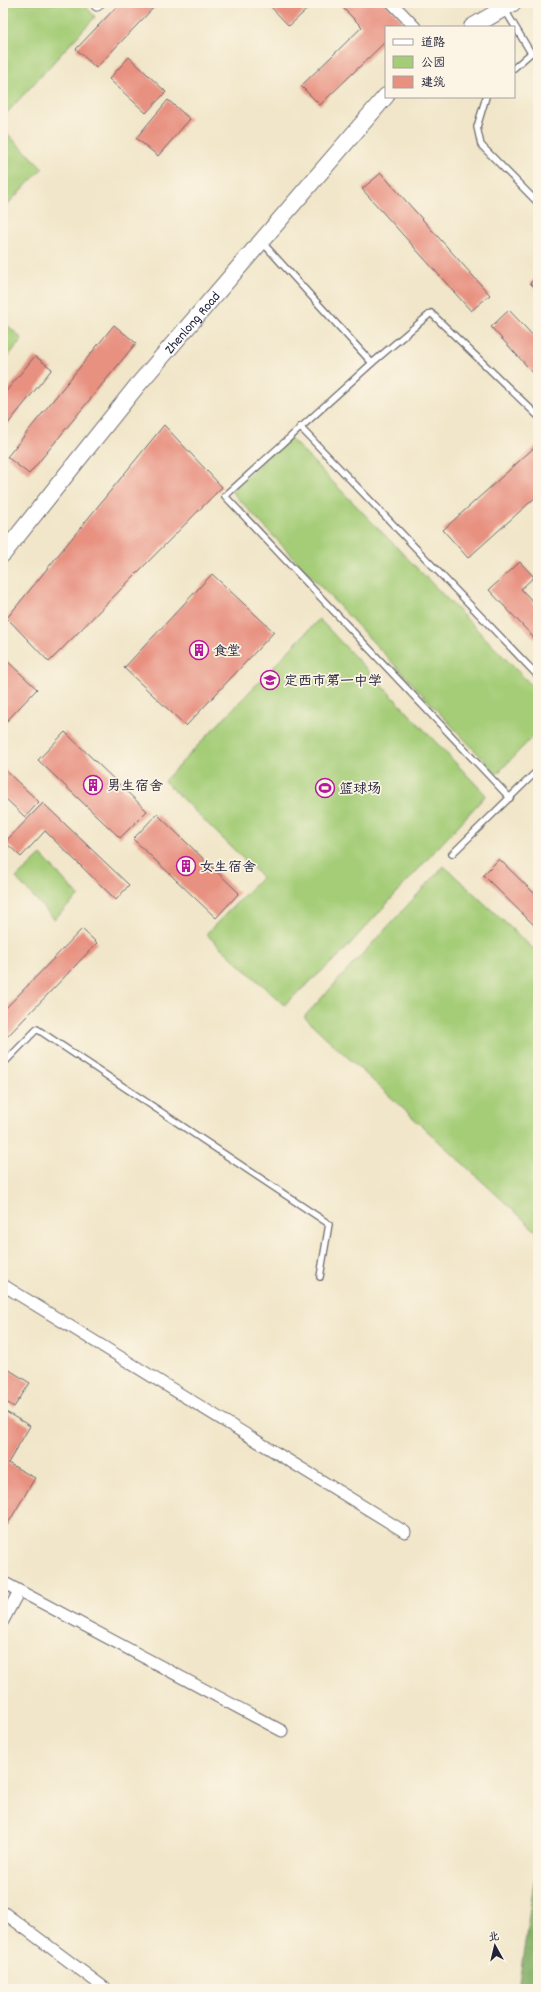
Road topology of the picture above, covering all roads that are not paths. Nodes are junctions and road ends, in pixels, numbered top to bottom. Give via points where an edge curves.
1 (392, 3) edge
2 (504, 5) edge
3 (414, 26) edge
4 (465, 26) edge
5 (473, 26) edge
6 (515, 67) edge
7 (385, 97) edge
8 (486, 98) edge
9 (538, 203) edge
10 (261, 241) junction
11 (372, 363) junction
12 (538, 416) edge
13 (300, 427) junction
14 (3, 554) edge
15 (538, 676) edge
16 (538, 770) edge
17 (510, 798) junction
18 (452, 854) dead end
19 (3, 1064) edge
20 (320, 1277) dead end
21 (3, 1285) edge
22 (405, 1532) dead end
23 (3, 1582) edge
24 (19, 1591) junction
25 (3, 1620) edge
26 (282, 1731) dead end
27 (3, 1912) edge
28 (106, 1989) edge

1 - 3 street
2 - 4 main road
2 - 5 main road
2 - 6 lane via 531,53
7 - 10 main road, Zhenlong Road
8 - 9 lane via 477,127 481,145
10 - 11 lane
10 - 14 main road, Zhenlong Road via 136,387
11 - 12 lane via 431,313
11 - 13 lane
13 - 15 lane
13 - 17 lane via 225,496
16 - 17 lane
17 - 18 lane
19 - 20 lane via 37,1029 329,1224
21 - 22 street
23 - 24 street
24 - 25 street
24 - 26 street
27 - 28 street

